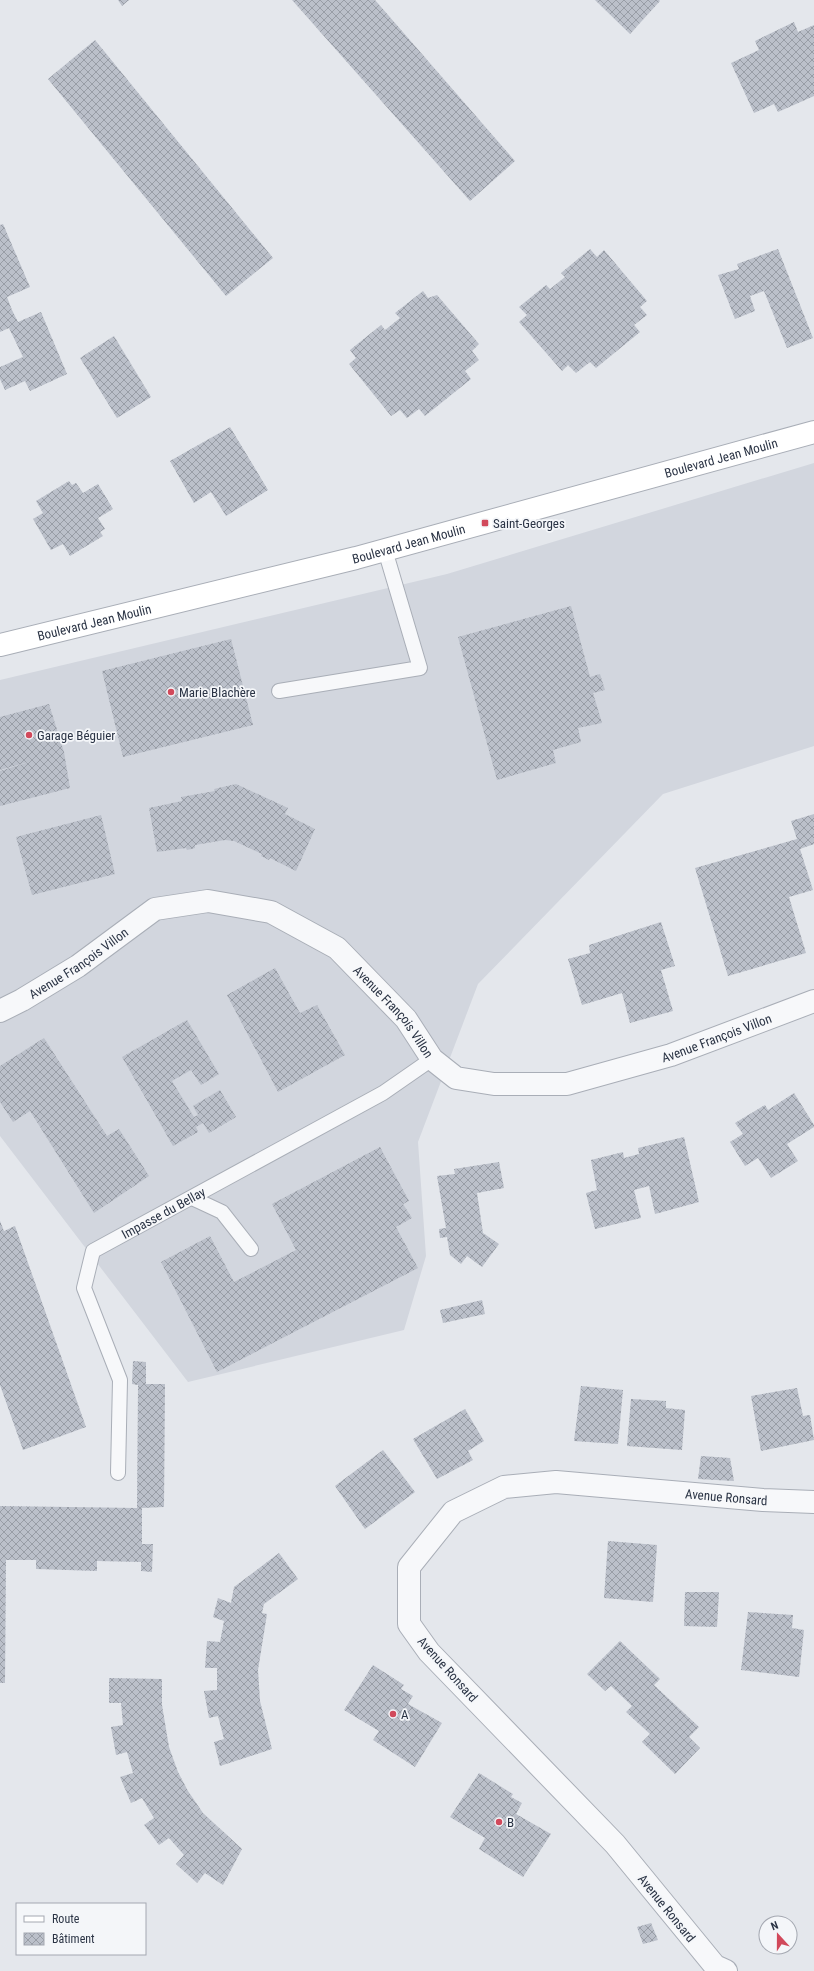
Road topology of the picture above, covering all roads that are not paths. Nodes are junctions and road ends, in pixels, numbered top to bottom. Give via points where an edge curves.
1 (814, 432) edge
2 (385, 550) junction
3 (0, 645) edge
4 (279, 691) dead end
5 (814, 1002) edge
6 (0, 1011) edge
7 (432, 1059) junction
8 (192, 1198) junction
9 (251, 1248) dead end
10 (118, 1473) dead end
11 (814, 1502) edge
12 (726, 1971) edge

1 - 2 street, Boulevard Jean Moulin
2 - 3 street, Boulevard Jean Moulin
2 - 4 lane via 420,668
5 - 7 street, Avenue François Villon via 671,1056 567,1084 494,1084 456,1078
6 - 7 street, Avenue François Villon via 78,966 155,909 208,900 271,912 336,948 406,1019
7 - 8 lane, Impasse du Bellay via 383,1093
8 - 9 lane via 222,1212
8 - 10 lane, Impasse du Bellay via 94,1251 84,1288 120,1380
11 - 12 street, Avenue Ronsard via 556,1482 504,1487 453,1512 409,1567 409,1624 429,1652 615,1844 715,1966

